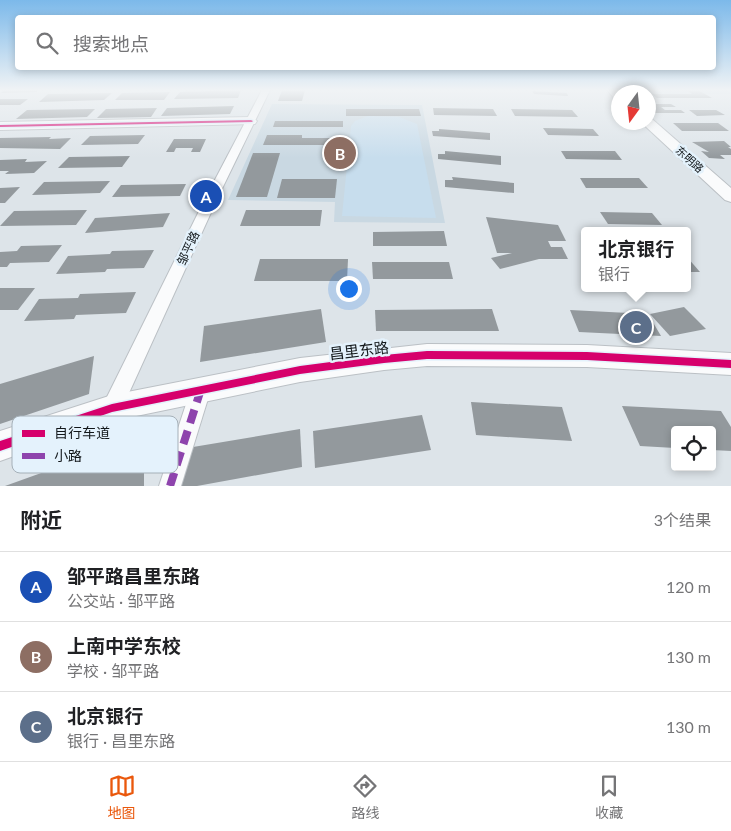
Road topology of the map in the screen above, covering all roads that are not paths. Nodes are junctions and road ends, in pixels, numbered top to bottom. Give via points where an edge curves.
1 (255, 113) edge
2 (251, 121) junction
3 (0, 126) edge
4 (656, 129) edge
5 (731, 197) edge
6 (731, 364) edge
7 (201, 389) junction
8 (112, 408) junction
9 (88, 416) edge
10 (12, 442) edge
11 (0, 446) edge
12 (178, 461) edge
13 (174, 473) edge
14 (170, 486) edge

1 - 2 street, 邹平路
2 - 3 street
2 - 8 street, 邹平路
4 - 5 street, 东明路
6 - 7 street, 昌里东路 via 587,356 427,355 317,367
7 - 8 street, 昌里东路
7 - 12 street
8 - 9 street, 昌里东路
10 - 11 street, 昌里东路
13 - 14 street

